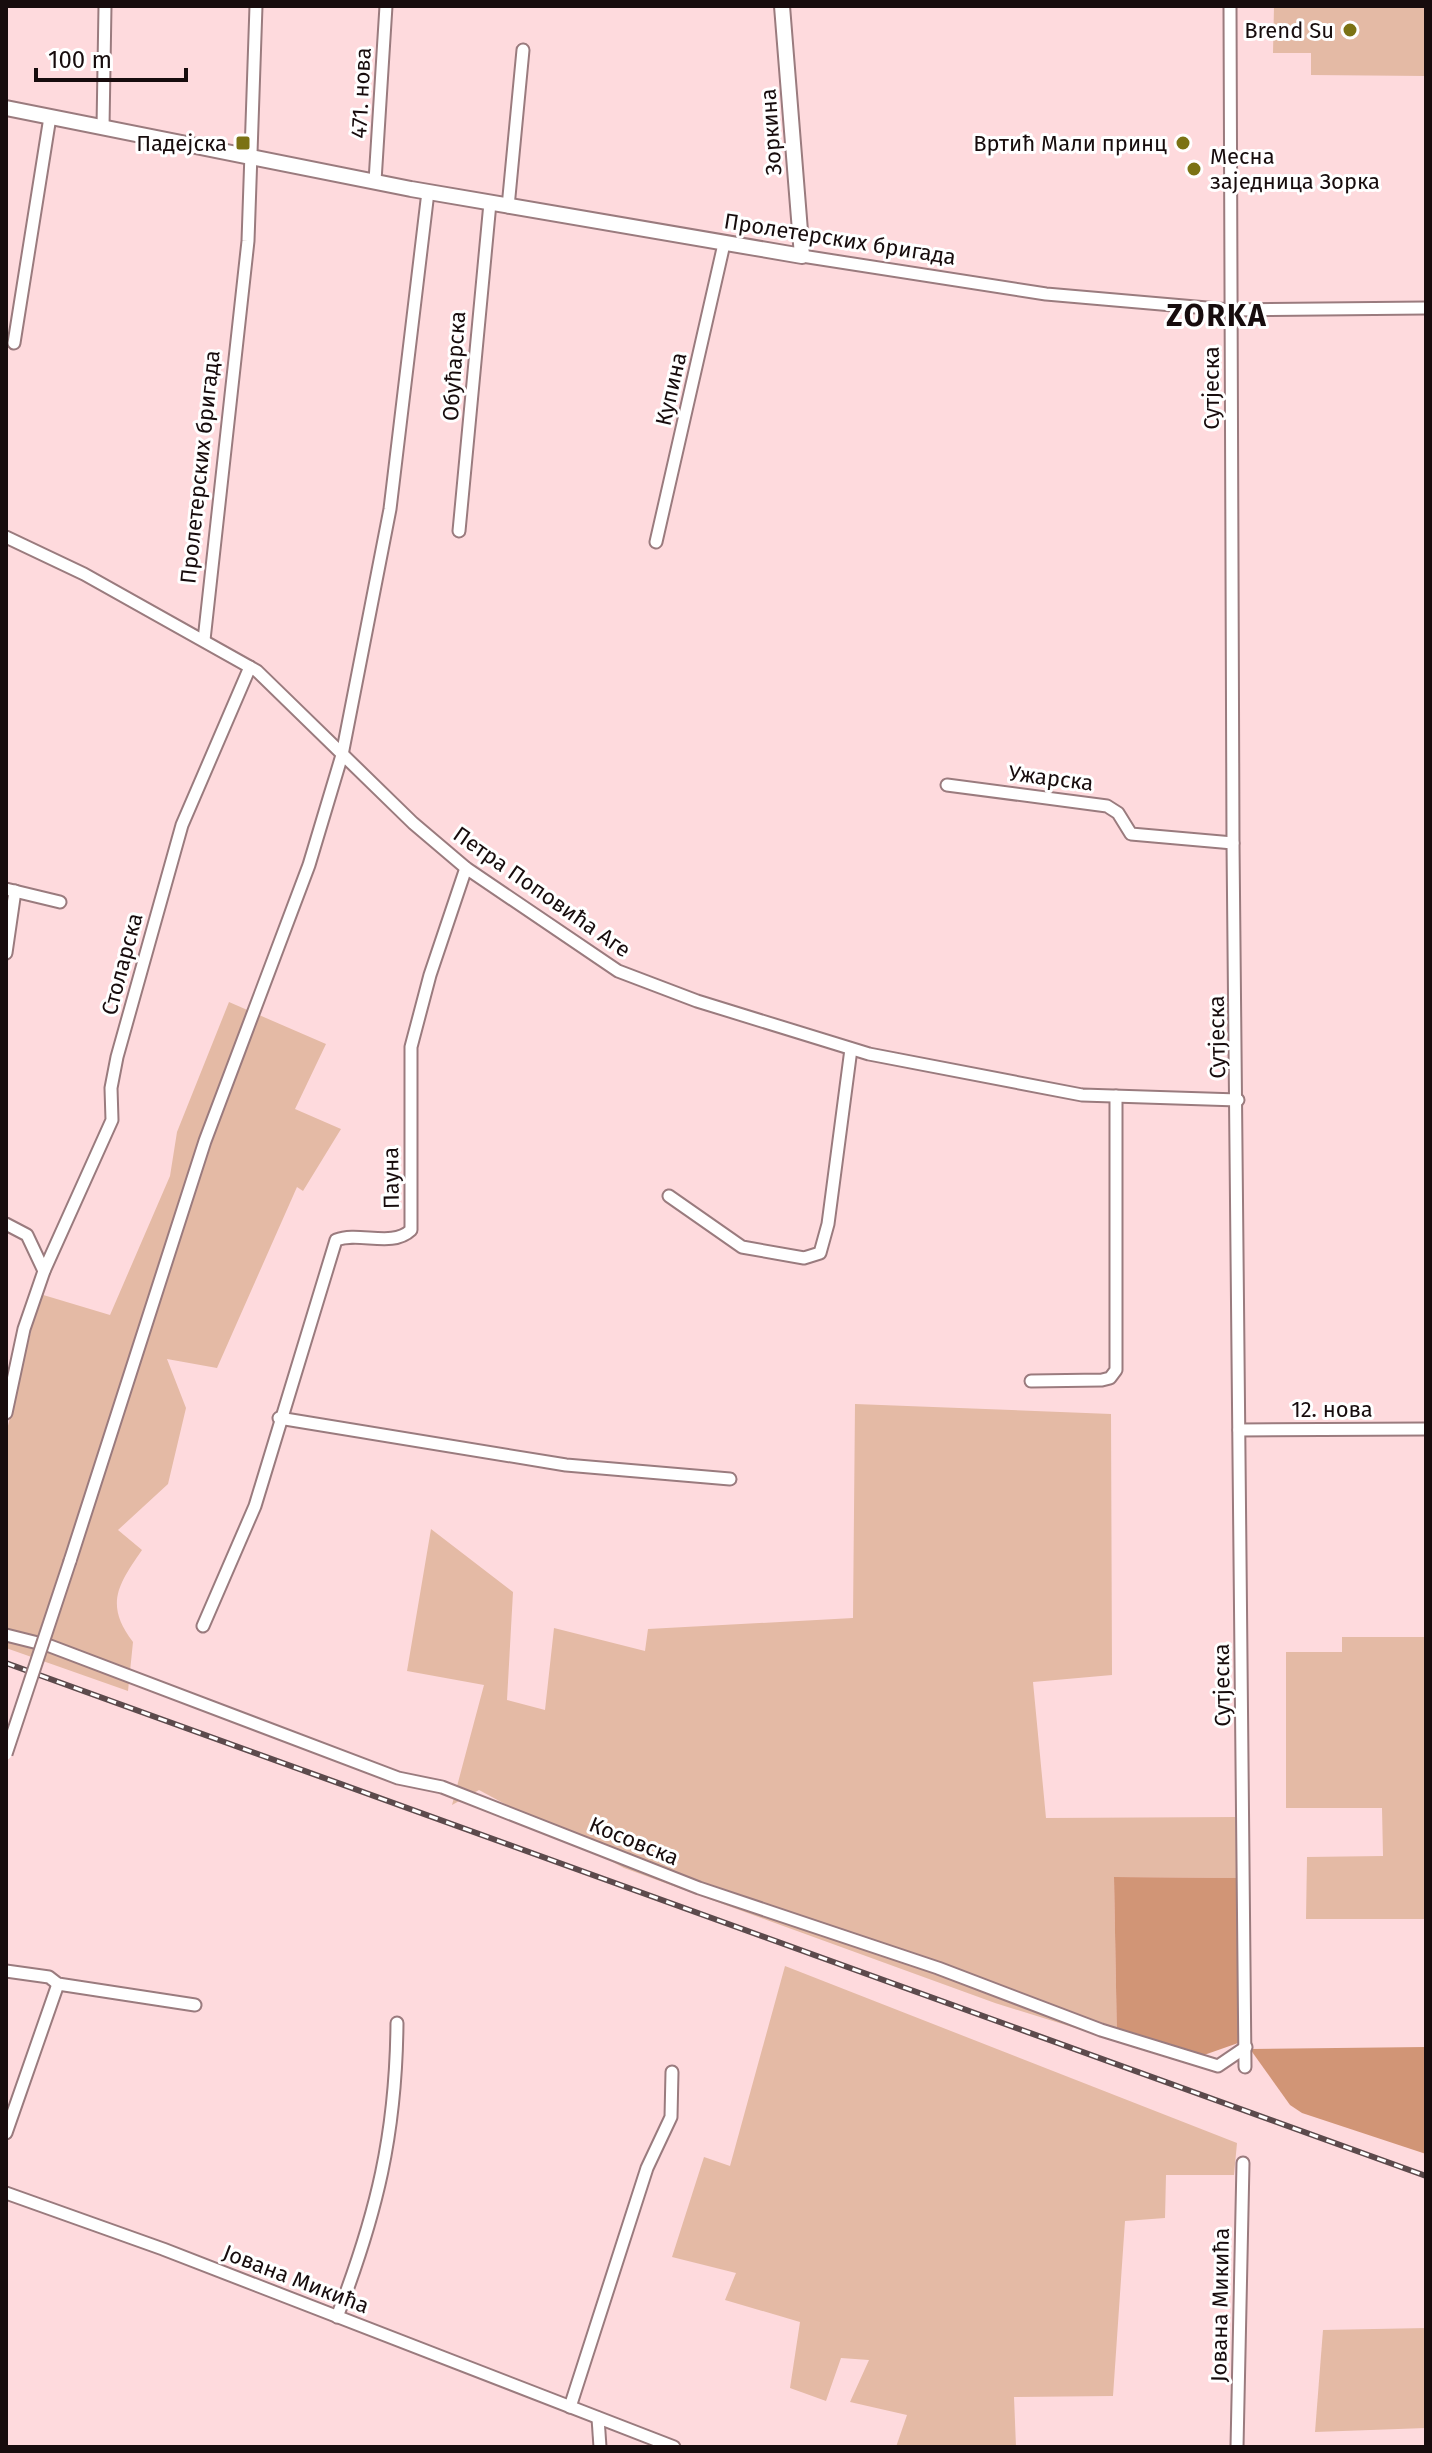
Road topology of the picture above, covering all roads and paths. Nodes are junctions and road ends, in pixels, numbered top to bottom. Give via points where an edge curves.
1 (105, 6) edge
2 (256, 6) edge
3 (386, 6) edge
4 (782, 6) edge
5 (1230, 6) edge
6 (523, 50) dead end
7 (6, 108) edge
8 (50, 117) junction
9 (103, 127) junction
10 (253, 156) junction
11 (375, 181) junction
12 (428, 192) junction
13 (490, 203) junction
14 (508, 207) junction
15 (724, 244) junction
16 (802, 256) junction
17 (1426, 308) edge
18 (1230, 310) junction
19 (14, 343) dead end
20 (459, 531) dead end
21 (6, 537) edge
22 (656, 542) dead end
23 (204, 640) junction
24 (250, 667) junction
25 (342, 755) junction
26 (947, 785) dead end
27 (1233, 843) junction
28 (466, 868) junction
29 (10, 890) edge
30 (60, 902) dead end
31 (6, 953) edge
32 (851, 1049) junction
33 (1116, 1096) junction
34 (1238, 1100) junction
35 (669, 1196) dead end
36 (6, 1224) edge
37 (44, 1271) junction
38 (1031, 1381) dead end
39 (6, 1413) edge
40 (279, 1418) junction
41 (1426, 1429) edge
42 (1239, 1430) junction
43 (730, 1479) dead end
44 (203, 1626) dead end
45 (6, 1635) edge
46 (6, 1754) edge
47 (6, 1971) edge
48 (58, 1984) junction
49 (195, 2005) dead end
50 (397, 2023) dead end
51 (1246, 2047) junction
52 (1245, 2067) dead end
53 (672, 2072) dead end
54 (6, 2133) edge
55 (1243, 2163) dead end
56 (6, 2193) edge
57 (337, 2317) junction
58 (570, 2407) junction
59 (598, 2418) junction
60 (600, 2447) edge
61 (674, 2447) edge
62 (1237, 2447) edge

1 - 9 street
2 - 10 street
3 - 11 street, 471. нова
4 - 16 street, Зоркина
5 - 18 street, Сутјеска
6 - 14 street
7 - 8 street, Пролетерских бригада
8 - 9 street, Пролетерских бригада
8 - 19 street
9 - 10 street, Пролетерских бригада
10 - 11 street, Пролетерских бригада
10 - 23 street, Пролетерских бригада
11 - 12 street, Пролетерских бригада
12 - 13 street, Пролетерских бригада
12 - 25 street via 390,509
13 - 14 street, Пролетерских бригада
13 - 20 street, Обућарска
14 - 15 street, Пролетерских бригада
15 - 16 street, Пролетерских бригада
15 - 22 street, Купина
16 - 18 street, Пролетерских бригада via 1046,294
17 - 18 street, Пролетерских бригада
18 - 27 street, Сутјеска
21 - 23 street, Петра Поповића Аге
23 - 24 street, Петра Поповића Аге
24 - 25 street, Петра Поповића Аге
24 - 37 street, Столарска via 182,825 117,1057 112,1120
25 - 28 street, Петра Поповића Аге
25 - 46 street, bridge via 309,865 205,1141
26 - 27 street, Ужарска via 1107,806 1131,834
27 - 34 street, Сутјеска
28 - 32 street, Петра Поповића Аге via 618,971
28 - 40 street, Пауна via 411,1047 411,1230 404,1237 336,1240
29 - 30 street
29 - 31 street
32 - 33 street, Петра Поповића Аге via 1082,1095
32 - 35 street via 831,1208 820,1253 804,1258 742,1247
33 - 34 street, Петра Поповића Аге
33 - 38 street via 1116,1372 1102,1380
34 - 42 street, Сутјеска
36 - 37 street via 27,1235
37 - 39 street, Столарска via 24,1329
40 - 43 street via 566,1465
40 - 44 street, Пауна via 255,1506
41 - 42 street, 12. нова
42 - 51 street, Сутјеска
45 - 51 street, Косовска via 50,1646 398,1778 442,1787 699,1888 938,1968 1101,2030 1218,2066
47 - 48 street via 49,1977
48 - 49 street
48 - 54 street
50 - 57 street via 395,2097 385,2164
51 - 52 street, Сутјеска
53 - 58 street via 671,2117 647,2168
55 - 62 street, Јована Микића
56 - 57 street, Јована Микића
57 - 58 street, Јована Микића
58 - 59 street, Јована Микића
59 - 60 street
59 - 61 street, Јована Микића

